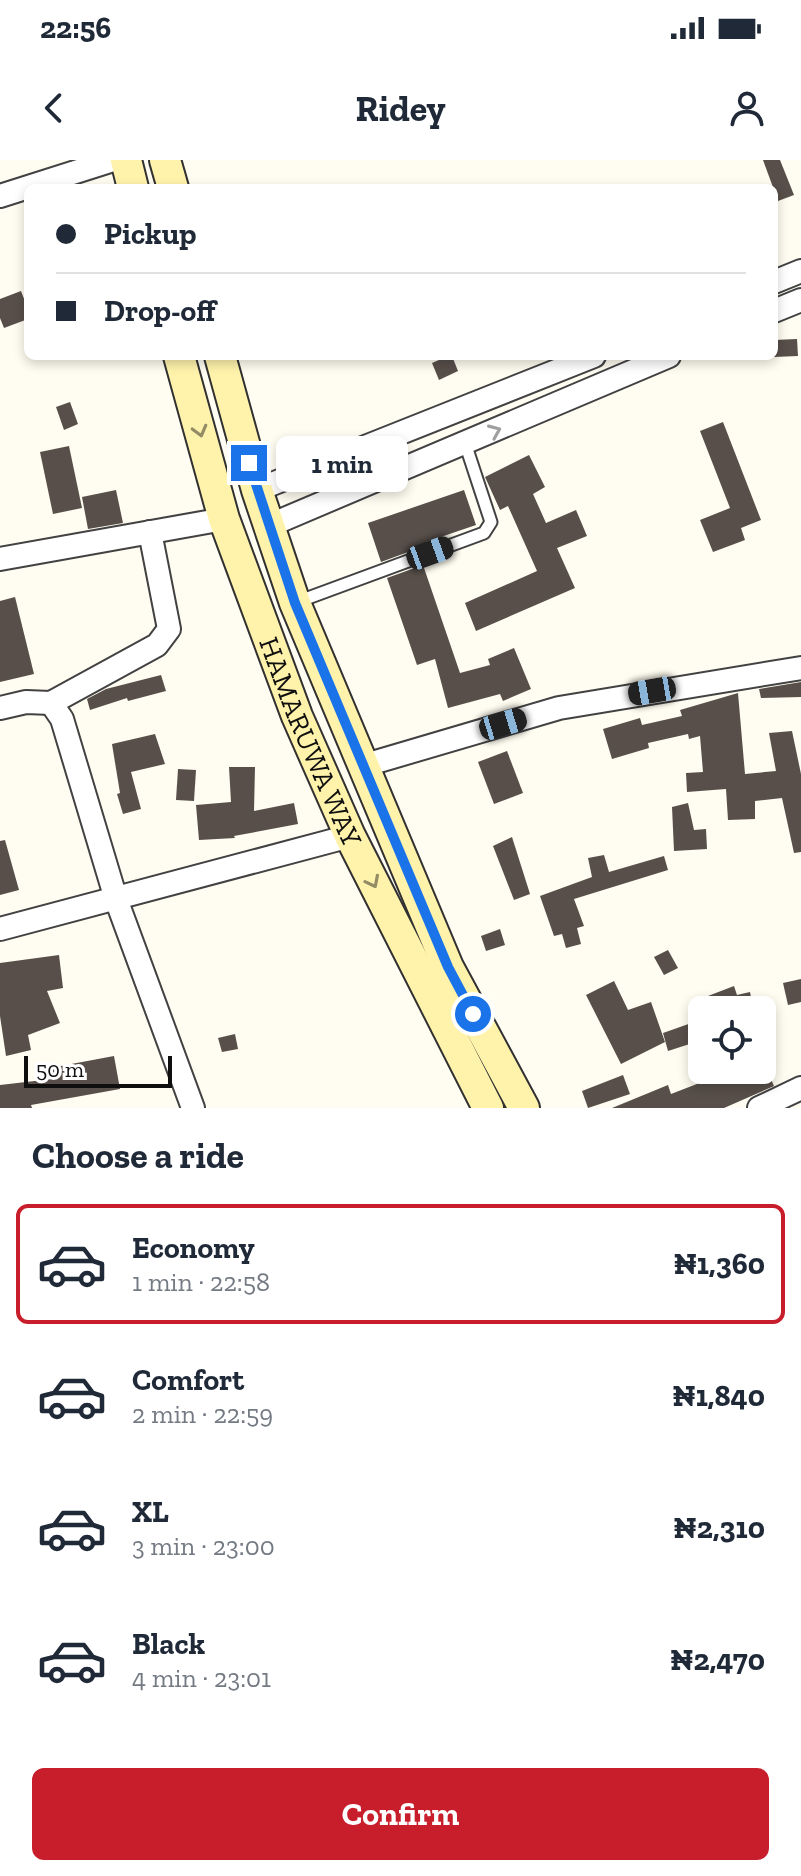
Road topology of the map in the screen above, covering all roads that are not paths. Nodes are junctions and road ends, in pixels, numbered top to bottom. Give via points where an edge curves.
1 (113, 160) edge
2 (126, 160) edge
3 (165, 160) edge
4 (38, 184) edge
5 (132, 184) edge
6 (172, 184) edge
7 (24, 188) edge
8 (0, 196) edge
9 (801, 271) edge
10 (778, 280) edge
11 (801, 300) edge
12 (778, 309) edge
13 (180, 360) edge
14 (221, 360) edge
15 (584, 360) edge
16 (660, 360) edge
17 (465, 443) junction
18 (257, 490) junction
19 (224, 519) junction
20 (268, 526) junction
21 (150, 532) junction
22 (0, 559) edge
23 (295, 603) junction
24 (801, 668) edge
25 (51, 703) junction
26 (0, 708) edge
27 (362, 766) junction
28 (350, 836) junction
29 (116, 899) junction
30 (0, 929) edge
31 (801, 1088) edge
32 (193, 1108) edge
33 (488, 1108) edge
34 (524, 1108) edge
35 (759, 1108) edge

1 - 4 street
2 - 5 main road
3 - 6 main road
7 - 8 street
9 - 10 street
11 - 12 street
13 -> 19 main road, HAMARUWA WAY
14 - 18 main road
15 - 18 street
17 -> 16 street
17 - 20 street
17 - 23 lane via 491,522 484,533
18 - 20 main road
19 - 21 street
19 - 28 main road, HAMARUWA WAY via 297,716
20 - 23 main road
21 - 22 street
21 - 25 street via 169,629 157,645
23 - 27 main road
24 - 27 street via 559,708
25 - 26 street
25 - 29 street via 62,719
27 - 34 main road via 448,967
28 - 29 street
28 -> 33 main road, HAMARUWA WAY
29 - 30 street
29 - 32 street
31 - 35 street

